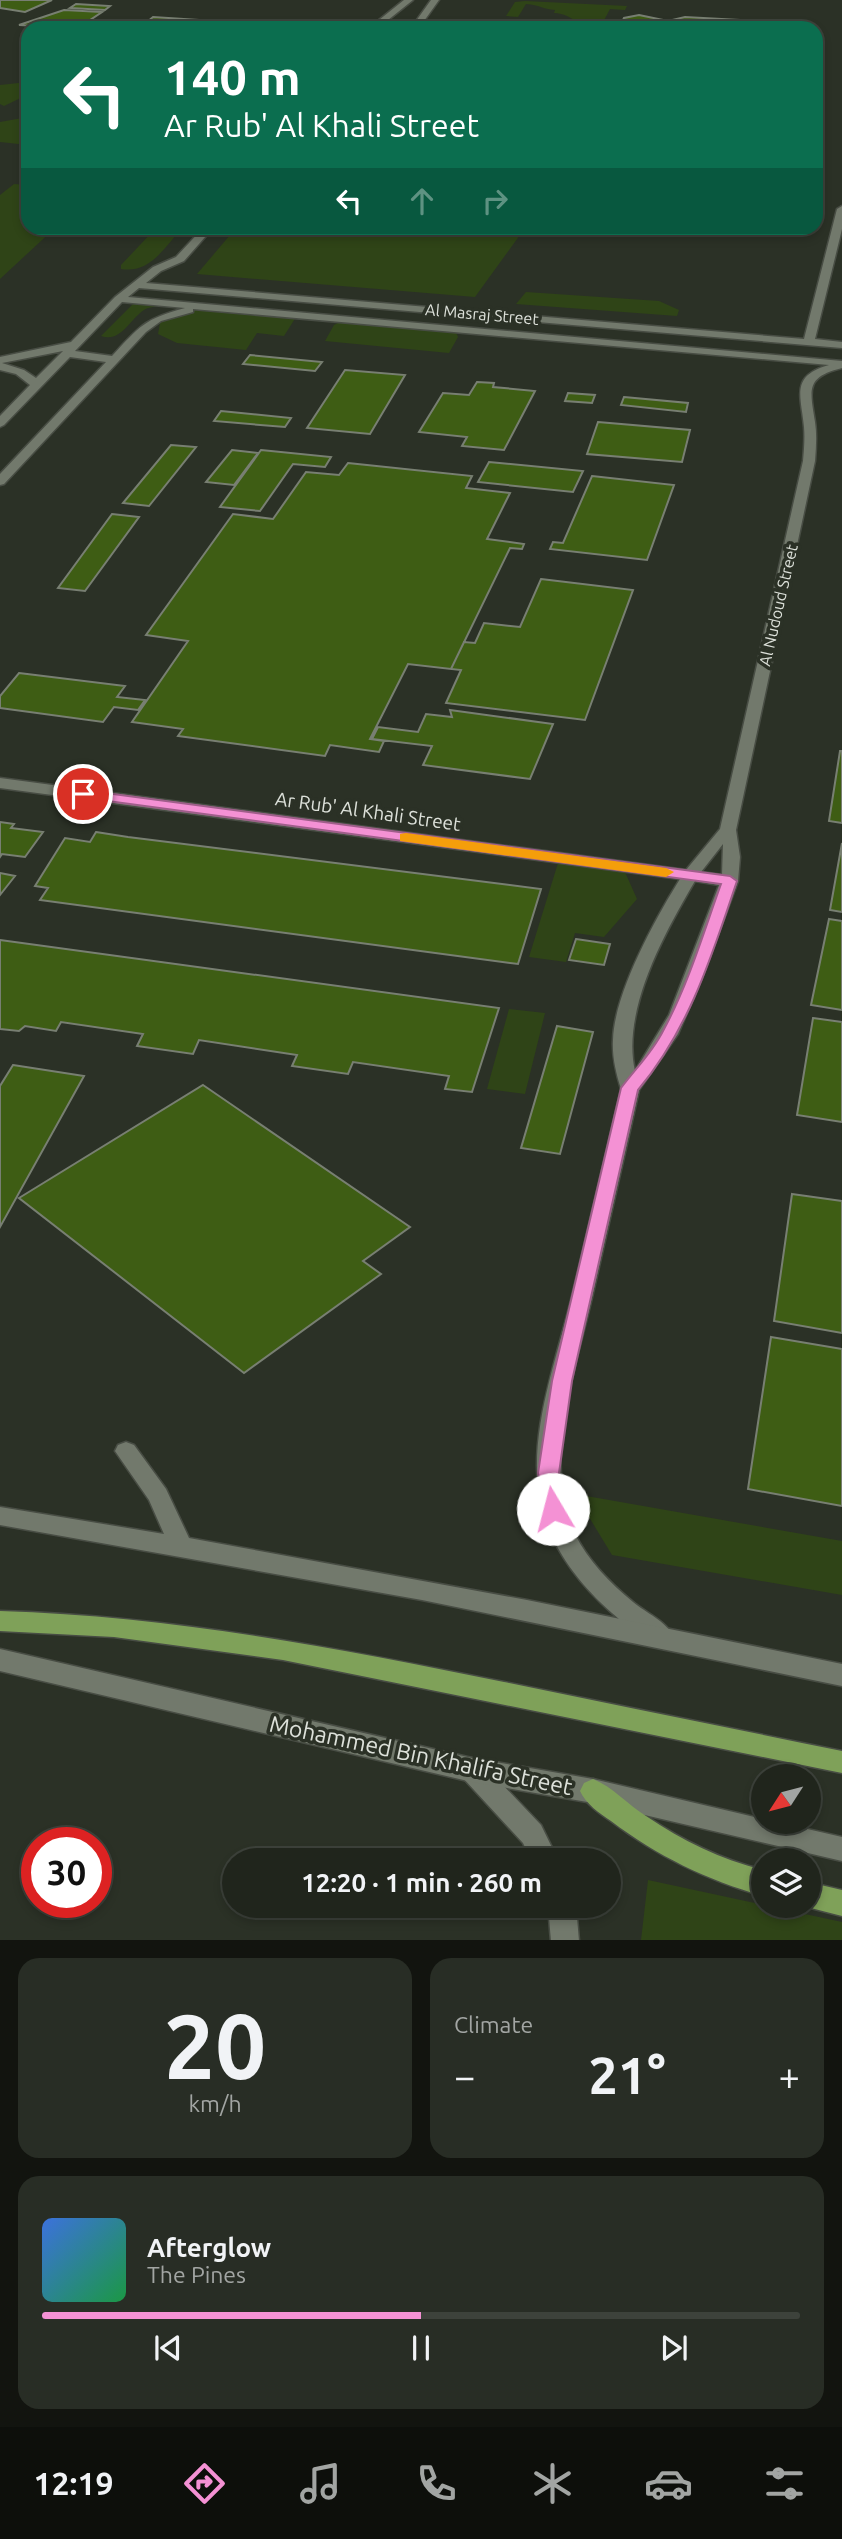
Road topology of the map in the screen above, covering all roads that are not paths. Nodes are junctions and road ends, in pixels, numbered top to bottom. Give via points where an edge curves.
1 (409, 0) edge
2 (435, 0) edge
3 (382, 21) edge
4 (420, 21) edge
5 (842, 209) edge
6 (202, 235) edge
7 (180, 259) junction
8 (136, 285) junction
9 (171, 287) junction
10 (119, 299) junction
11 (378, 305) junction
12 (208, 307) junction
13 (364, 320) junction
14 (808, 342) junction
15 (842, 345) edge
16 (71, 349) junction
17 (775, 357) junction
18 (111, 359) junction
19 (0, 360) edge
20 (842, 364) edge
21 (0, 366) edge
22 (807, 380) junction
23 (37, 384) junction
24 (0, 423) edge
25 (0, 481) edge
26 (0, 783) edge
27 (728, 830) junction
28 (691, 876) junction
29 (730, 881) junction
30 (630, 1088) junction
31 (126, 1451) dead end
32 (0, 1516) edge
33 (181, 1546) junction
34 (0, 1621) edge
35 (661, 1636) junction
36 (0, 1660) edge
37 (842, 1675) edge
38 (842, 1762) edge
39 (472, 1770) junction
40 (593, 1791) junction
41 (539, 1848) edge
42 (842, 1849) edge
43 (751, 1879) edge
44 (821, 1898) edge
45 (842, 1903) edge
46 (563, 1918) edge
47 (565, 1940) edge

1 - 3 street
2 - 4 street
5 - 14 street
6 - 7 street
7 - 8 street
7 - 9 street via 181,269
8 - 9 street, Al Masraj Street
8 - 10 street
9 - 11 street, Al Masraj Street
10 - 12 street, Al Masraj Street
10 - 16 street
11 - 13 street via 384,312
11 - 14 street, Al Masraj Street
12 - 13 street, Al Masraj Street
12 - 18 street via 148,324
13 - 17 street, Al Masraj Street
14 - 15 street, Al Masraj Street
16 - 18 street
16 - 19 street
16 - 23 street
17 - 20 street, Al Masraj Street
17 - 22 street via 798,367
18 - 25 street
20 - 22 street
21 - 23 street
22 - 27 street, Al Nudoud Street via 803,390 811,439 809,461
23 - 24 street
26 - 28 street, Ar Rub' Al Khali Street
27 - 28 street, Al Nudoud Street via 708,848
27 - 29 street, Al Nudoud Street via 733,853
28 - 29 street, Ar Rub' Al Khali Street
28 - 30 street, Al Nudoud Street via 662,928 627,1015 622,1054
29 - 30 street, Al Nudoud Street via 695,981 671,1031
30 - 35 street, Al Nudoud Street via 562,1381 548,1473 553,1509 590,1578 622,1609
31 - 33 street via 158,1495
32 - 33 street
33 - 35 street
34 - 38 main road via 140,1628 275,1646
35 - 37 street
36 - 39 street, Mohammed Bin Khalifa Street
39 - 40 street, Mohammed Bin Khalifa Street
39 - 41 street
40 - 42 street, Mohammed Bin Khalifa Street
40 - 43 main road via 662,1843 702,1864
44 - 45 main road
46 - 47 street

